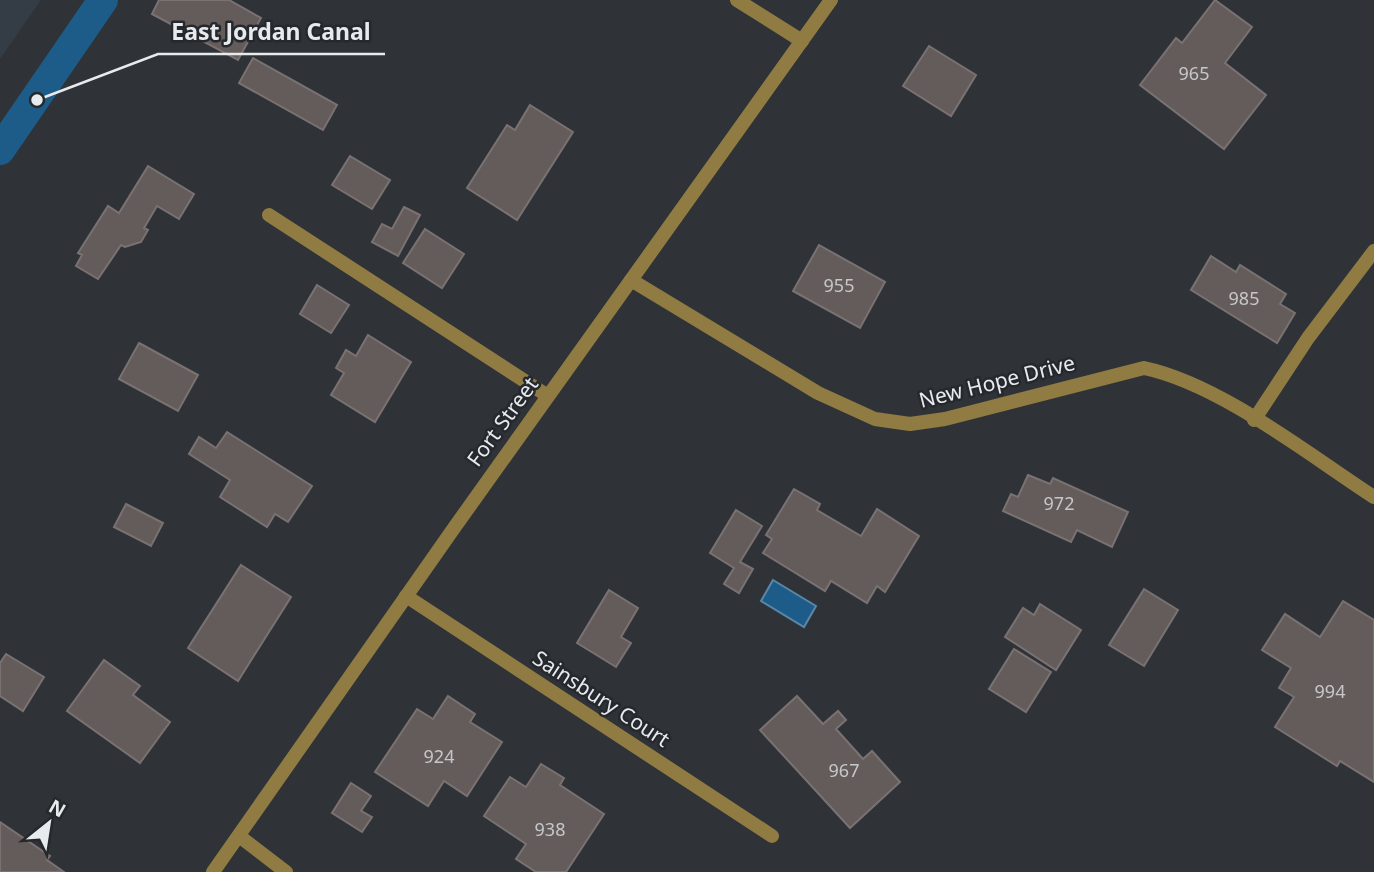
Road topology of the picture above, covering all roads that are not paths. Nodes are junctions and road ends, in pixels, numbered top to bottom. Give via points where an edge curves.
1 (737, 0) edge
2 (831, 0) edge
3 (802, 41) junction
4 (270, 215) dead end
5 (1374, 251) edge
6 (631, 280) junction
7 (548, 396) junction
8 (1254, 420) junction
9 (1374, 497) edge
10 (406, 596) junction
11 (239, 836) junction
12 (772, 836) dead end
13 (213, 872) edge
14 (286, 872) edge

1 - 3 street
2 - 3 street, Fort Street
3 - 6 street, Fort Street
4 - 7 street
5 - 8 street
6 - 7 street, Fort Street
6 - 8 street, New Hope Drive via 818,393 875,419 910,424 945,419 1144,368 1172,374
7 - 10 street, Fort Street
8 - 9 street, New Hope Drive
10 - 11 street, Fort Street
10 - 12 street, Sainsbury Court
11 - 13 street, Fort Street
11 - 14 street

